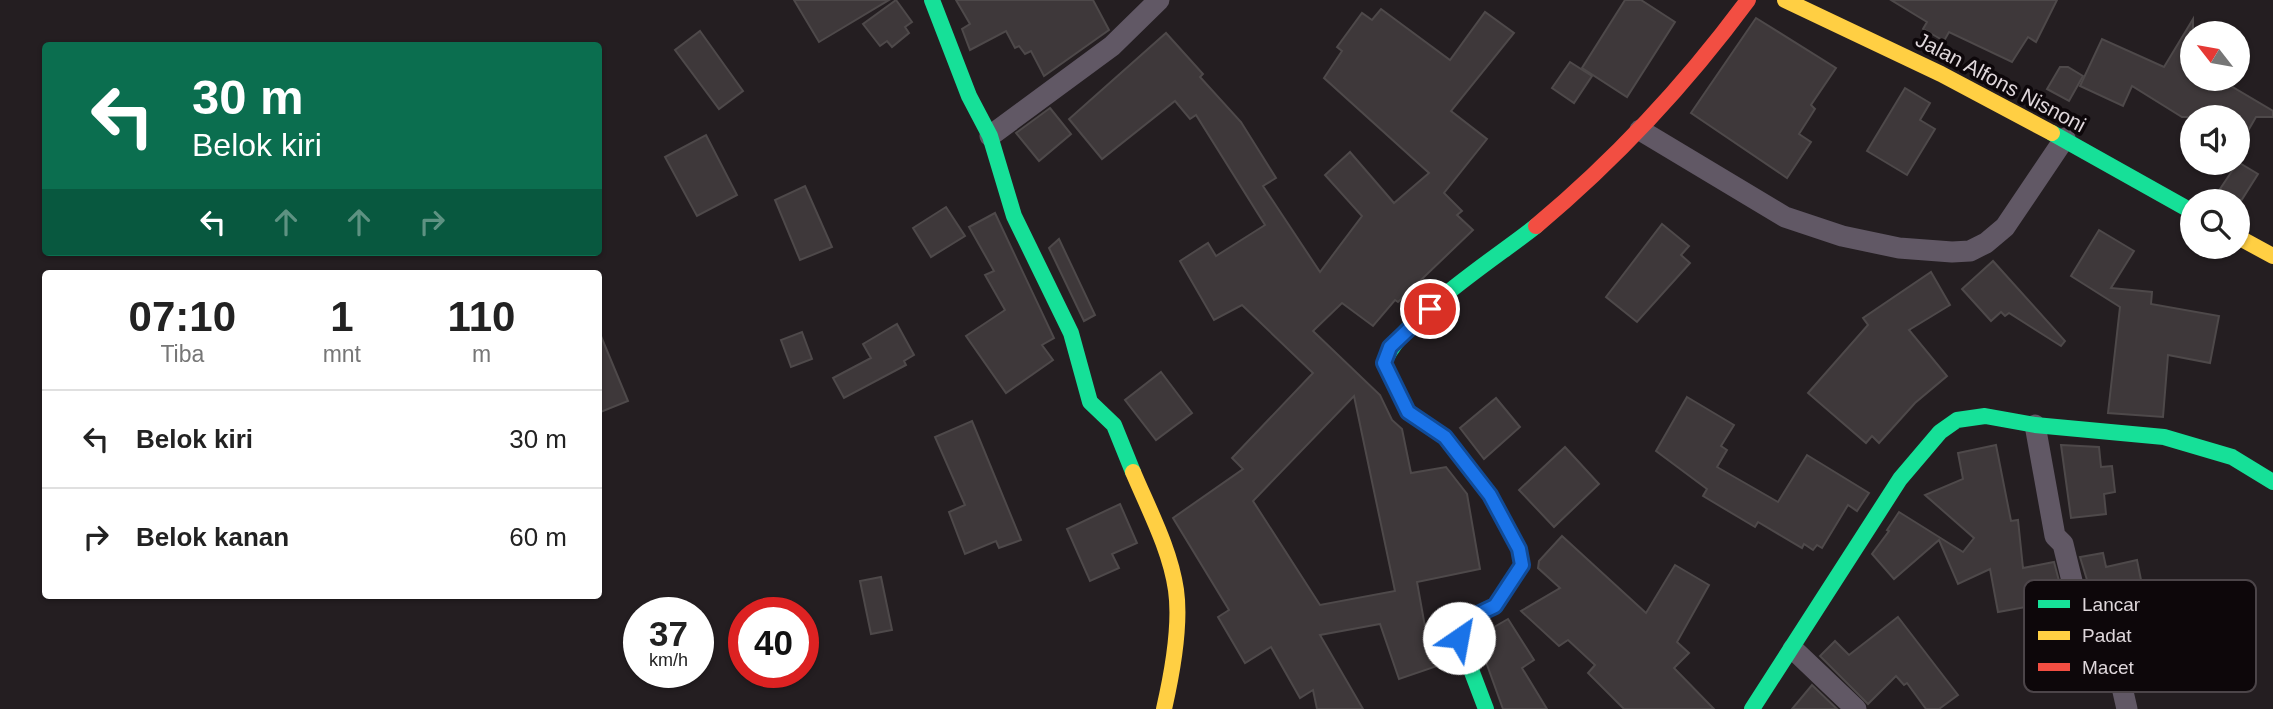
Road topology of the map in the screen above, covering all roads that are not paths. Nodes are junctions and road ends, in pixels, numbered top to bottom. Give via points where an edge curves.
1 (932, 0) edge
2 (1159, 0) edge
3 (1748, 0) edge
4 (1791, 1) edge
5 (1640, 130) junction
6 (990, 136) junction
7 (2065, 138) junction
8 (2180, 204) edge
9 (2273, 233) edge
10 (2250, 244) edge
11 (2266, 253) edge
12 (2035, 425) junction
13 (2273, 482) edge
14 (2072, 580) edge
15 (1793, 649) junction
16 (1164, 709) edge
17 (1486, 709) edge
18 (1752, 709) edge
19 (1856, 709) edge

1 - 6 street via 969,96
2 - 6 street via 1112,46
3 - 5 street via 1706,58
4 - 7 street, Jalan Alfons Nisnoni
5 - 7 street via 1785,217 1899,248 1952,252 1970,251 2005,227
5 - 17 street via 1576,192 1409,325 1390,347 1384,363 1408,412 1445,437 1490,495 1519,549 1522,565 1495,606 1457,624
6 - 16 street via 1014,216 1070,334 1090,402 1114,425 1168,558 1176,592 1172,673
7 - 8 street, Jalan Alfons Nisnoni
9 - 11 street
10 - 11 street
12 - 13 street via 2184,438 2252,465
12 - 14 street via 2055,536 2063,544
12 - 15 street via 1978,416 1957,420 1934,438 1848,557
15 - 18 street
15 - 19 street

